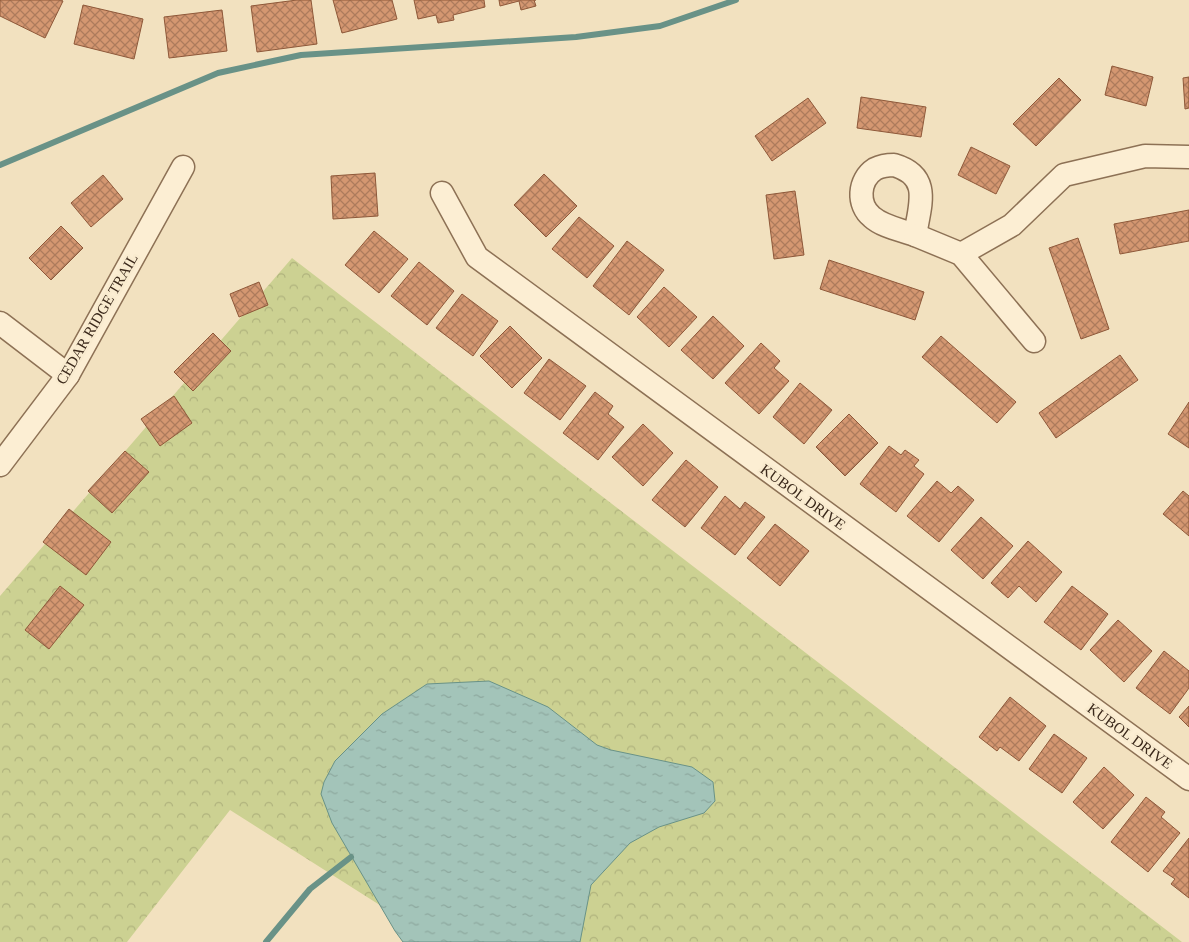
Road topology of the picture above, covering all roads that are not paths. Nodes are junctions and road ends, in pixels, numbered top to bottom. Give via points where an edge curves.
1 (1189, 157) edge
2 (183, 167) dead end
3 (442, 193) dead end
4 (915, 235) dead end
5 (961, 254) junction
6 (0, 323) edge
7 (1034, 342) dead end
8 (68, 375) junction
9 (0, 465) edge
10 (1189, 779) edge

1 - 5 street via 1145,156 1064,175 1012,225
2 - 8 street, CEDAR RIDGE TRAIL
3 - 10 street, KUBOL DRIVE via 477,257
4 - 5 street
5 - 7 street
6 - 8 street
8 - 9 street, CEDAR RIDGE TRAIL

